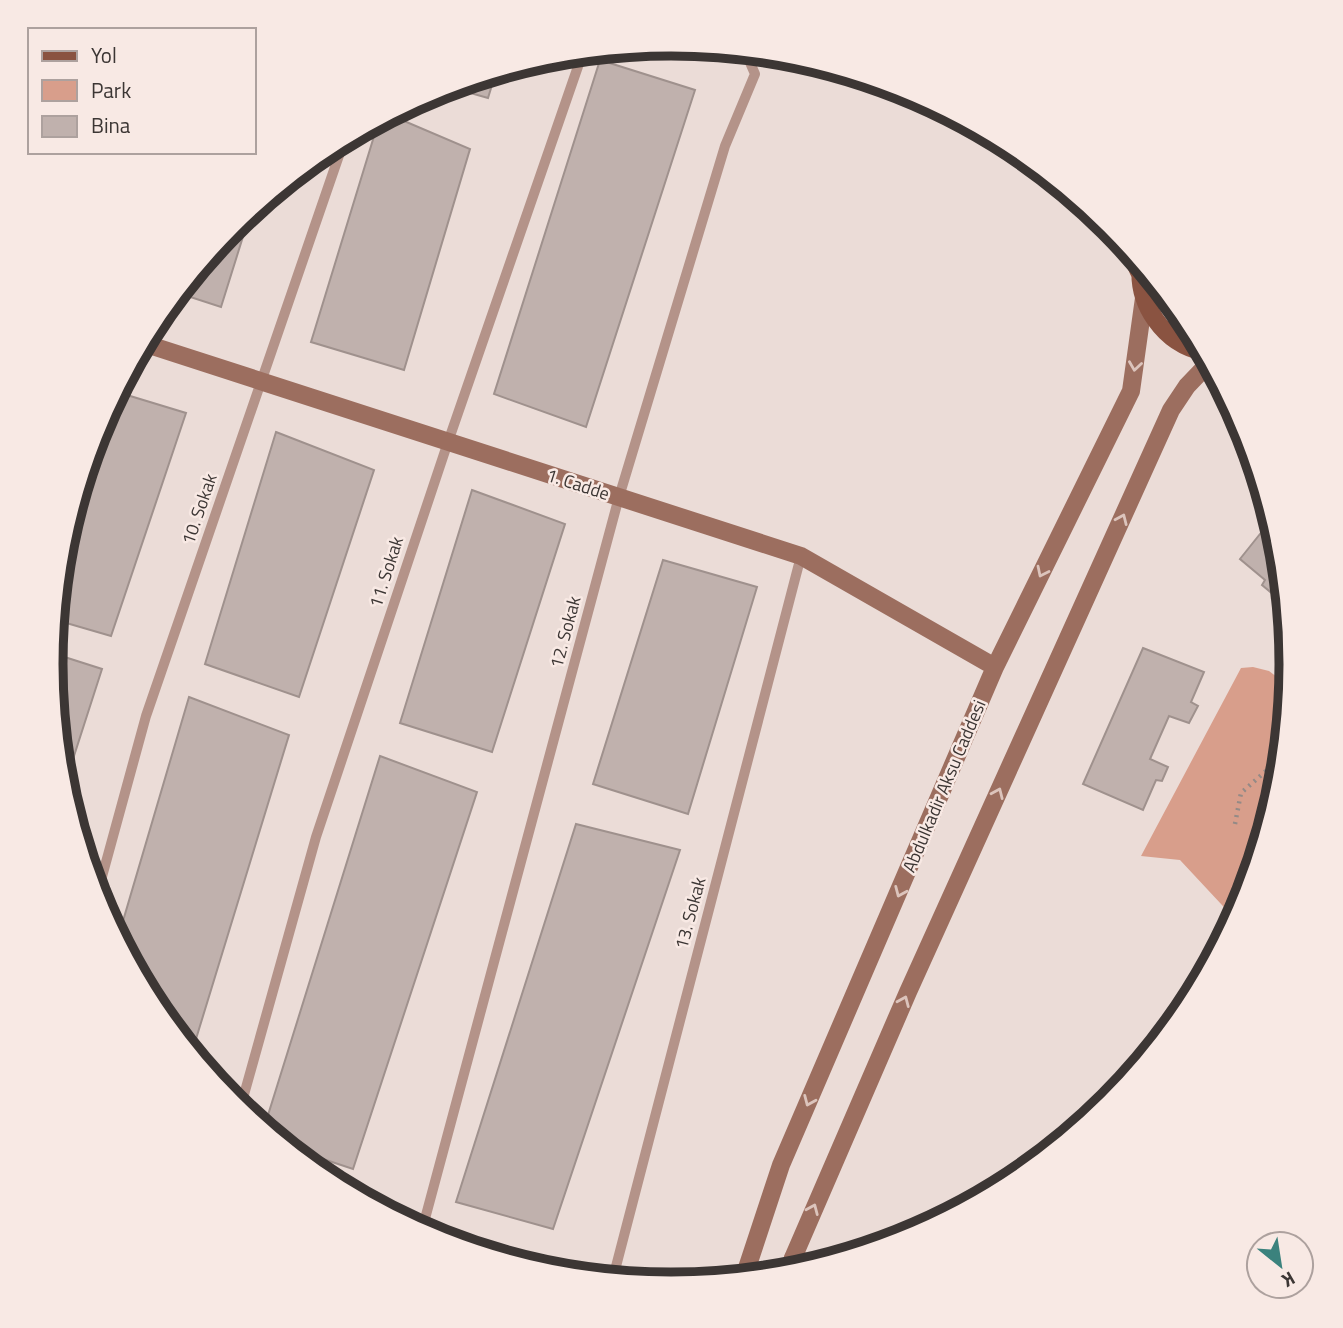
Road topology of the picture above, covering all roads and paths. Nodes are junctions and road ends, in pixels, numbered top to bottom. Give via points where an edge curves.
1 (749, 61) edge
2 (579, 63) edge
3 (339, 155) edge
4 (1141, 278) edge
5 (1144, 298) junction
6 (153, 346) edge
7 (1190, 346) edge
8 (1203, 369) edge
9 (261, 381) junction
10 (448, 442) junction
11 (619, 497) junction
12 (801, 556) junction
13 (995, 667) junction
14 (1270, 769) edge
15 (1235, 824) dead end
16 (102, 876) edge
17 (244, 1096) edge
18 (425, 1219) edge
19 (792, 1259) edge
20 (747, 1267) edge
21 (616, 1269) edge

1 - 11 lane, 12. Sokak via 755,74 725,146
2 - 10 lane, 11. Sokak
3 - 9 lane, 10. Sokak
4 - 5 main road
5 - 7 main road via 1164,331
5 -> 13 main road, Abdulkadir Aksu Caddesi via 1131,391
6 - 9 main road, 1. Cadde
19 -> 8 main road via 1171,410
9 - 10 main road, 1. Cadde
9 - 16 lane, 10. Sokak via 146,716
10 - 11 main road, 1. Cadde
10 - 17 lane, 11. Sokak via 316,837
11 - 12 main road, 1. Cadde
11 - 18 lane, 12. Sokak
12 - 13 main road, 1. Cadde
12 - 21 lane, 13. Sokak
13 -> 20 main road, Abdulkadir Aksu Caddesi via 781,1165
14 - 15 path via 1241,793

